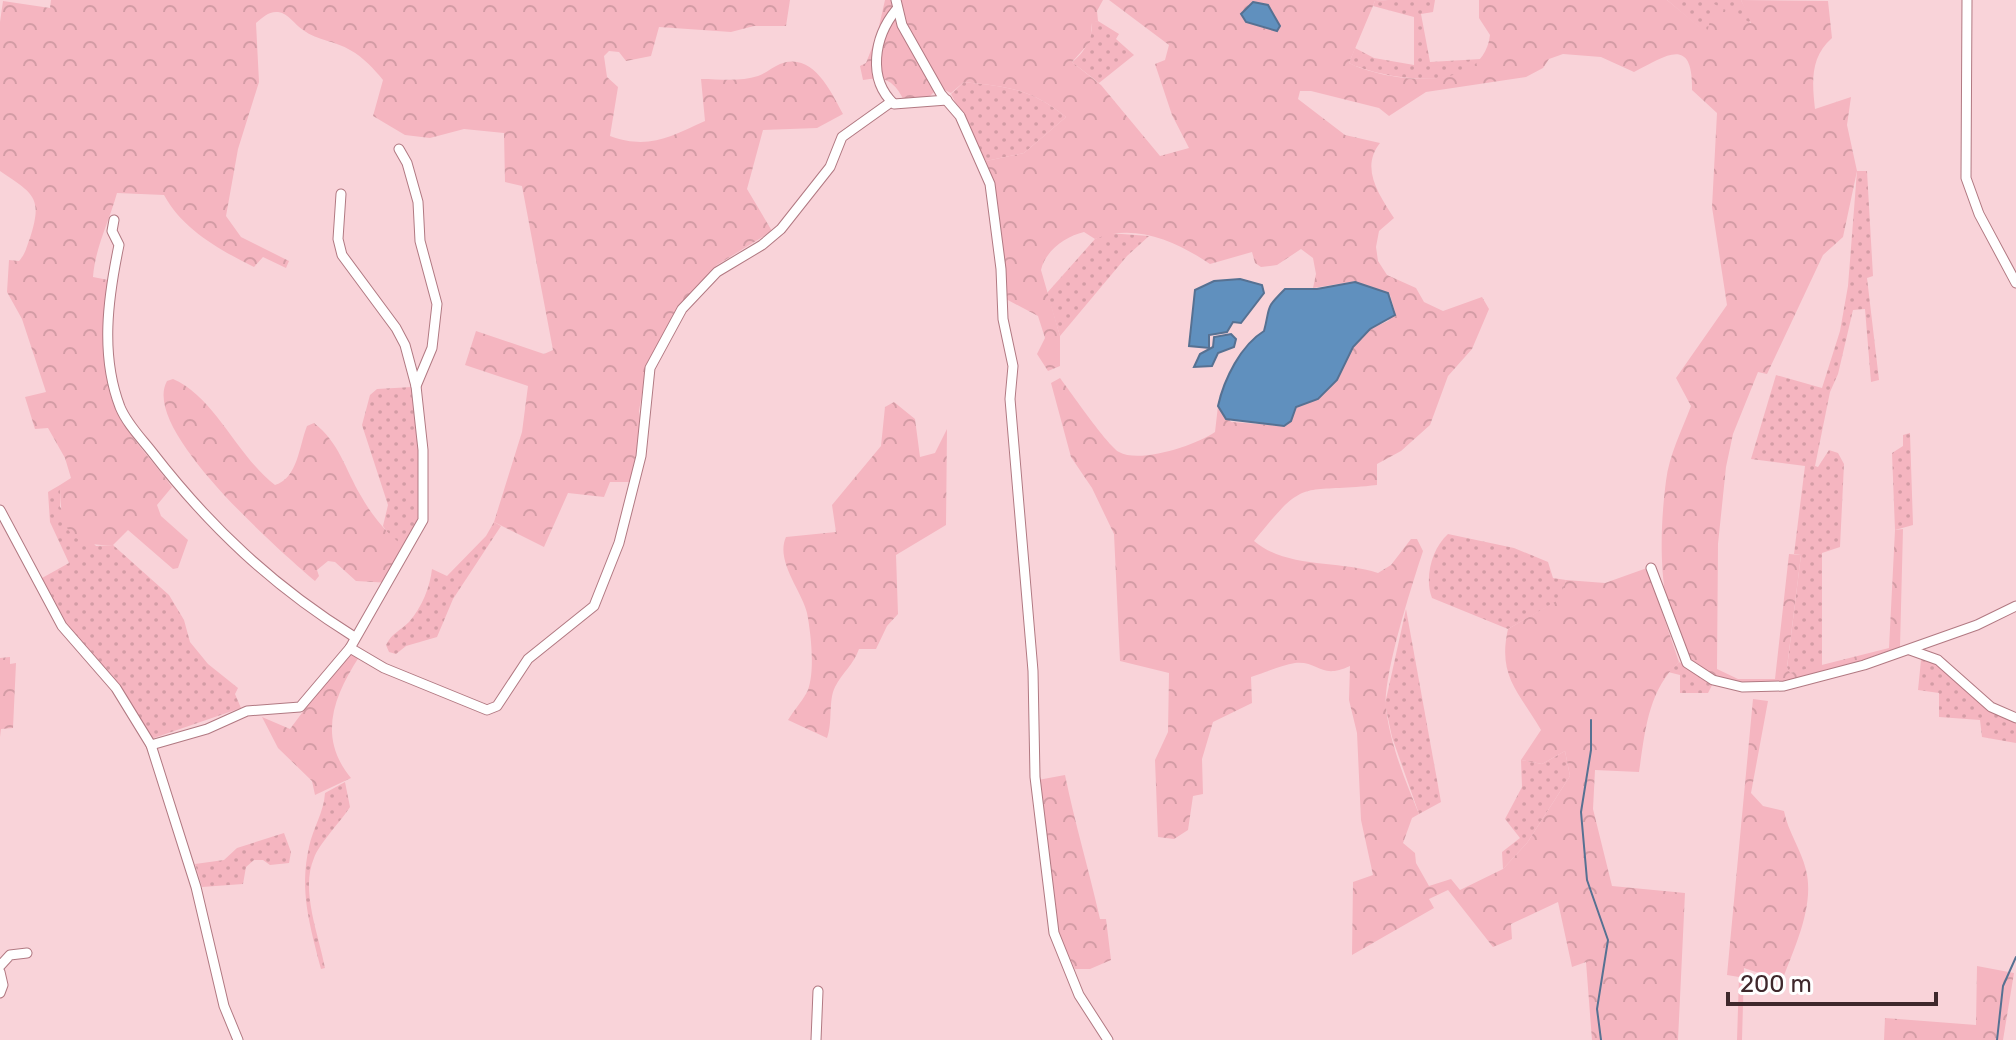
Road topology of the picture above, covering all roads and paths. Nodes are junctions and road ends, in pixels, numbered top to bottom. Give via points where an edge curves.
1 (1967, 0) edge
2 (896, 5) edge
3 (938, 90) junction
4 (947, 100) junction
5 (928, 101) junction
6 (891, 102) junction
7 (399, 149) dead end
8 (341, 194) dead end
9 (114, 220) dead end
10 (2016, 283) edge
11 (416, 386) junction
12 (0, 510) edge
13 (1651, 568) dead end
14 (2016, 606) edge
15 (353, 636) junction
16 (350, 648) junction
17 (1910, 650) junction
18 (2016, 718) edge
19 (151, 745) junction
20 (27, 953) dead end
21 (0, 969) edge
22 (818, 991) dead end
23 (0, 993) edge
24 (238, 1040) edge
25 (816, 1040) edge
26 (1108, 1040) edge

1 - 10 street via 1966,178
2 - 3 street
2 - 6 street via 874,69
3 - 4 street
3 - 5 street
4 - 5 street
4 - 26 street via 983,163 994,202 1003,319 1013,366 1013,453 1036,715 1035,777 1054,933 1079,995
5 - 6 street
6 - 16 street via 842,137 830,167 781,229 717,272 682,309 650,368 641,456 619,543 594,606 528,659 497,706 476,706
7 - 11 street via 418,202 420,241 437,304 432,348
8 - 11 street via 342,255 396,328
9 - 15 street via 112,231 119,245 107,342 125,418 191,503 258,567
11 - 15 street via 423,520
12 - 19 street via 62,626 116,688
13 - 17 street via 1687,663 1728,685 1784,686
14 - 17 street
15 - 16 street
16 - 19 street via 300,707 247,711
17 - 18 street via 1938,660 1991,707
19 - 24 street
20 - 21 street via 10,955
21 - 23 street
22 - 25 street

